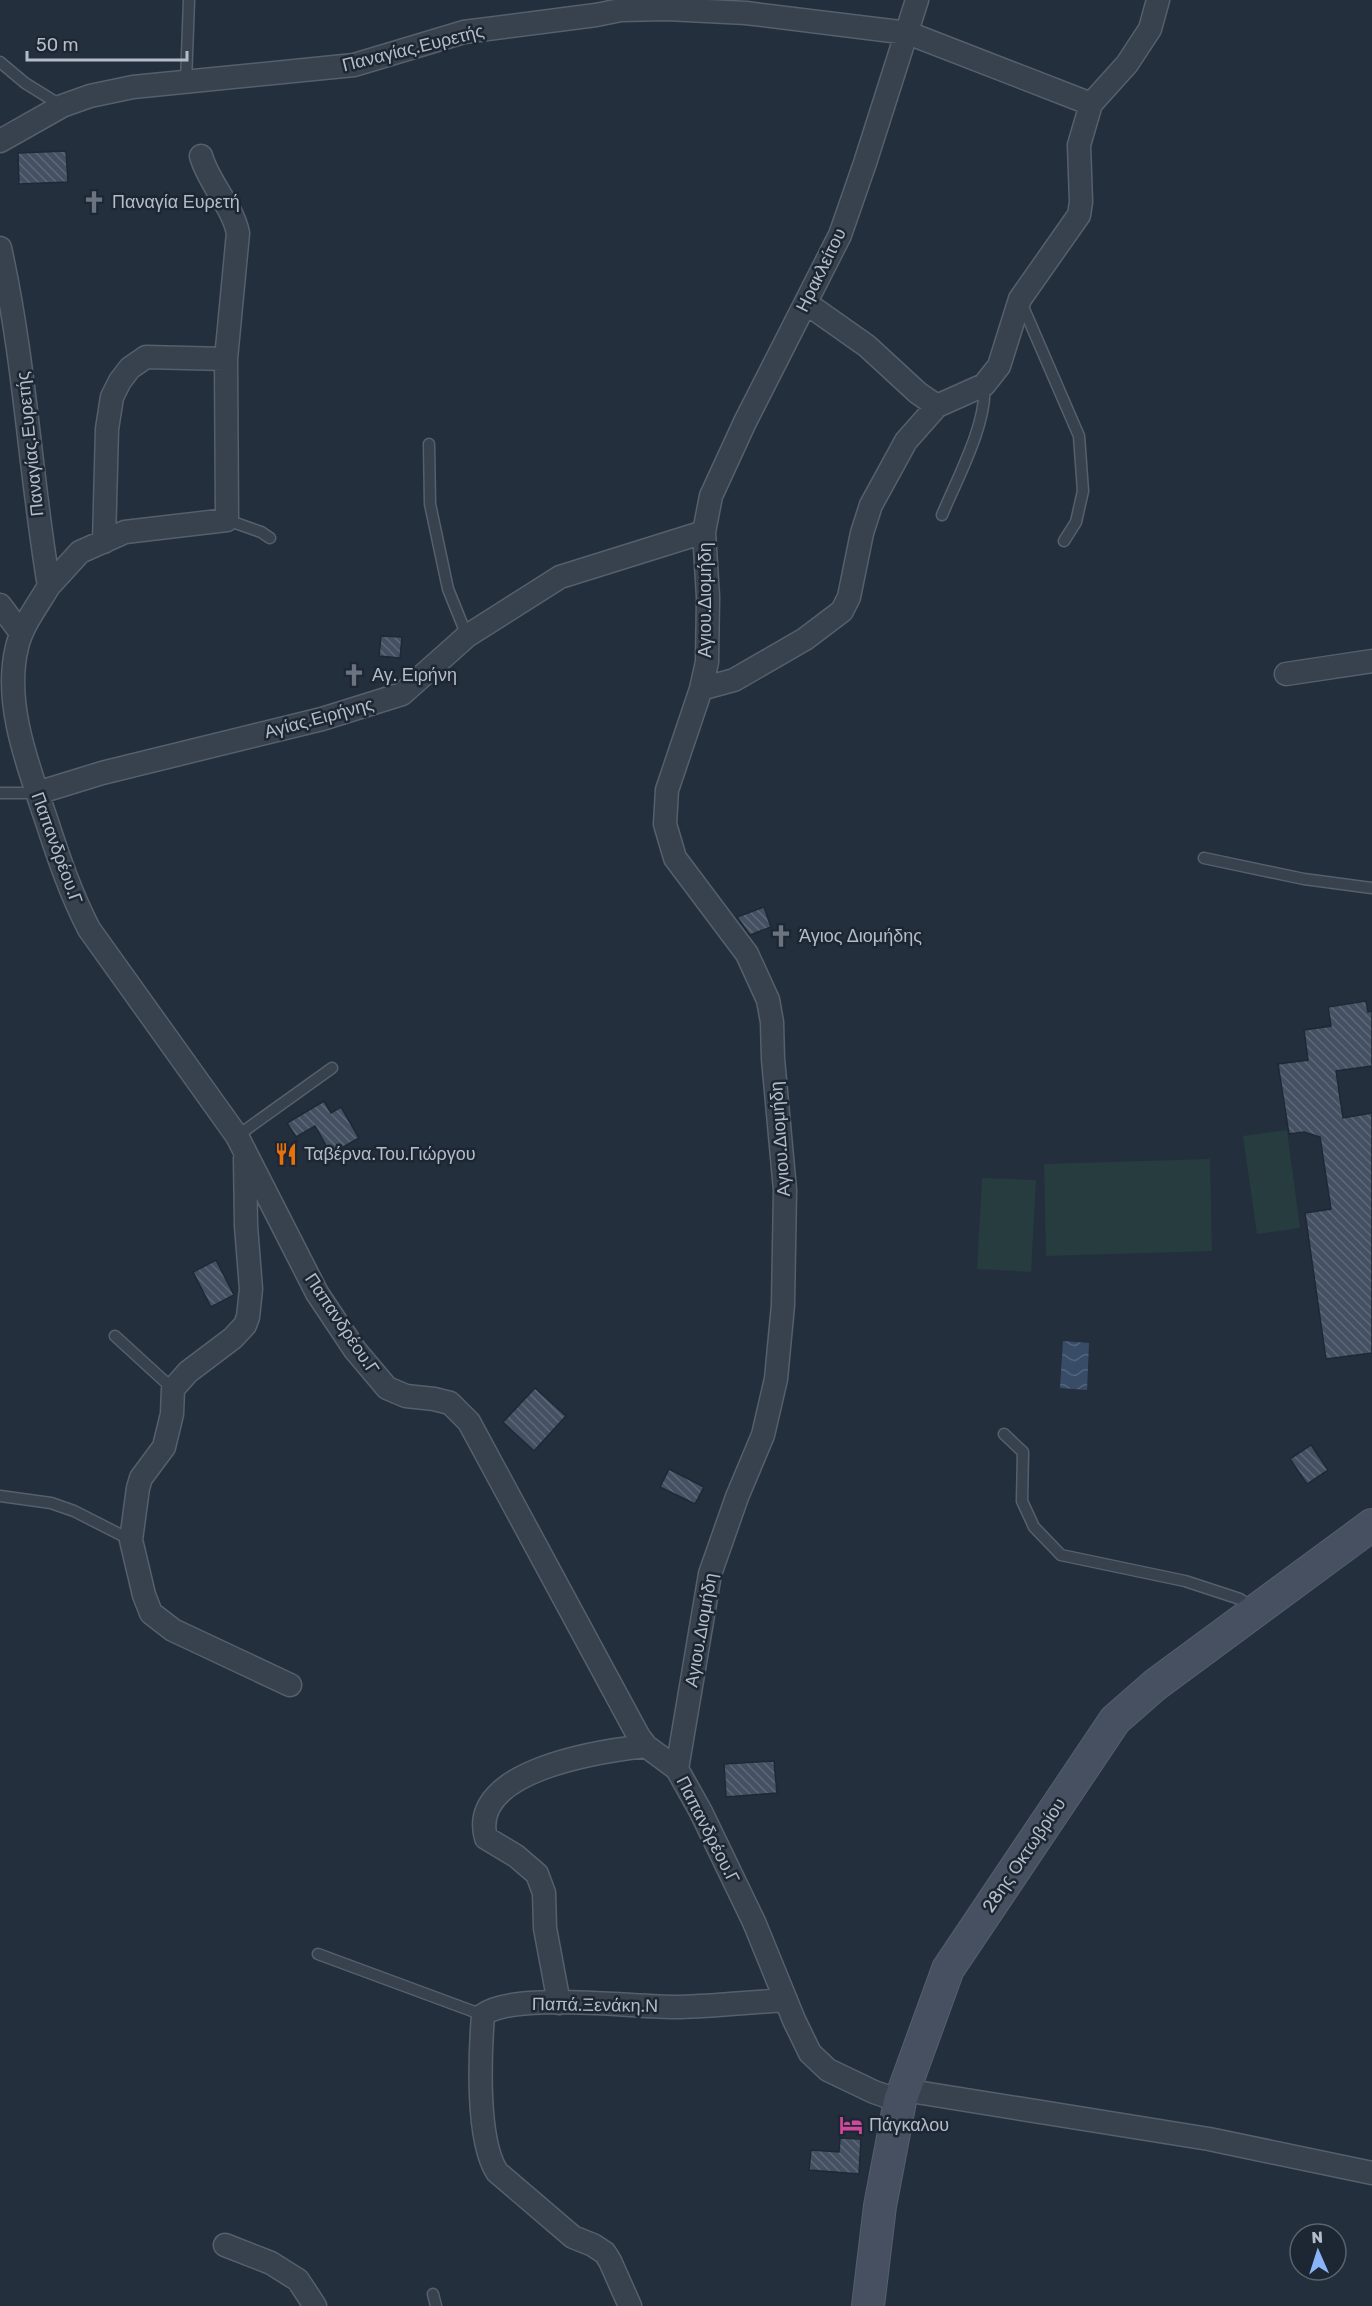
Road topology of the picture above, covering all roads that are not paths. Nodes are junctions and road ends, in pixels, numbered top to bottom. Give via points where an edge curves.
1 (189, 0) edge
2 (917, 0) edge
3 (1158, 0) edge
4 (635, 5) edge
5 (908, 33) junction
6 (0, 62) edge
7 (186, 82) junction
8 (1091, 104) junction
9 (62, 106) junction
10 (0, 141) edge
11 (201, 156) dead end
12 (0, 248) edge
13 (1020, 299) junction
14 (806, 303) junction
15 (226, 358) junction
16 (984, 385) junction
17 (937, 406) junction
18 (429, 444) dead end
19 (942, 514) dead end
20 (227, 520) junction
21 (704, 532) junction
22 (270, 538) dead end
23 (1064, 541) dead end
24 (104, 542) junction
25 (49, 586) junction
26 (0, 605) edge
27 (21, 633) junction
28 (467, 636) junction
29 (1372, 661) edge
30 (1286, 674) dead end
31 (701, 689) junction
32 (0, 793) edge
33 (37, 793) junction
34 (1203, 858) dead end
35 (1372, 888) edge
36 (332, 1068) dead end
37 (241, 1145) junction
38 (115, 1336) dead end
39 (173, 1389) junction
40 (1004, 1434) dead end
41 (0, 1496) edge
42 (1372, 1525) edge
43 (130, 1540) junction
44 (1256, 1611) junction
45 (290, 1685) dead end
46 (646, 1746) junction
47 (677, 1769) junction
48 (318, 1954) dead end
49 (786, 2000) junction
50 (559, 2003) junction
51 (483, 2015) junction
52 (902, 2095) junction
53 (1372, 2173) edge
54 (225, 2246) dead end
55 (433, 2294) dead end
56 (315, 2306) edge
57 (436, 2306) edge
58 (630, 2306) edge
59 (867, 2306) edge

1 - 7 lane
2 - 5 street, Ηρακλείτου
3 - 8 street via 1150,29 1127,64
4 - 5 street, Παναγίας.Ευρετής via 746,13
4 - 7 street, Παναγίας.Ευρετής via 464,32 354,66
5 - 8 street, Παναγίας.Ευρετής
5 - 14 street, Ηρακλείτου via 840,235
6 - 9 lane
7 - 9 street, Παναγίας.Ευρετής via 133,87
8 - 13 street via 1079,145 1079,215
9 - 10 street, Παναγίας.Ευρετής
11 - 15 street via 206,173 235,217 238,233
12 - 25 street, Παναγίας.Ευρετής via 21,361
13 - 16 street via 999,366
13 - 23 lane via 1079,436 1083,491 1076,522
14 - 17 street via 867,346
14 - 21 street, Ηρακλείτου via 711,496
15 - 20 street
15 - 24 street via 146,357 120,381 112,397 107,429
16 - 17 street
16 - 19 lane via 986,400 971,447
17 - 31 street via 906,441 872,505 842,611 805,639 734,680
18 - 28 lane via 430,504 448,589
20 - 22 lane
20 - 24 street via 125,532
21 - 28 street, Αγίας.Ειρήνης via 560,578
21 - 31 street, Αγιου.Διομήδη via 709,636
24 - 25 street via 80,552
25 - 27 street
26 - 27 street
27 - 33 street, Παπανδρέου.Γ via 14,664 15,699
28 - 33 street, Αγίας.Ειρήνης via 402,694 322,719 102,773
29 - 30 street
31 - 47 street, Αγιου.Διομήδη via 667,790 667,834 675,858 747,954 768,1000 785,1190 783,1293 776,1379 763,1435 710,1574
32 - 33 lane
33 - 37 street, Παπανδρέου.Γ via 72,896 89,928
34 - 35 lane via 1304,879
36 - 37 lane
37 - 39 street via 251,1289 248,1317 233,1338 188,1372
37 - 46 street, Παπανδρέου.Γ via 317,1293 377,1378 392,1391 450,1403 469,1422
38 - 39 lane
39 - 43 street via 164,1447 141,1478
40 - 44 lane via 1023,1452 1022,1501 1027,1514 1061,1555 1185,1581 1239,1599
41 - 43 lane via 51,1503
42 - 44 main road, 28ης Οκτωβρίου
43 - 45 street via 151,1613 173,1630
44 - 52 main road, 28ης Οκτωβρίου via 1155,1685 1106,1732 948,1969
46 - 47 street, Παπανδρέου.Γ
46 - 50 street via 569,1760 511,1782 500,1790 485,1815 486,1838 531,1867 542,1886 545,1928
47 - 49 street, Παπανδρέου.Γ via 754,1922
48 - 51 lane
49 - 50 street, Παπά.Ξενάκη.Ν via 678,2007
49 - 52 street, Παπανδρέου.Γ via 816,2061 874,2092
50 - 51 street, Παπά.Ξενάκη.Ν via 512,2006
51 - 58 street via 481,2092 489,2153 497,2172 573,2237 605,2253
52 - 53 street, Παπανδρέου.Γ via 1209,2139
52 - 59 main road, 28ης Οκτωβρίου via 880,2206
54 - 56 street via 271,2263 298,2280
55 - 57 lane

